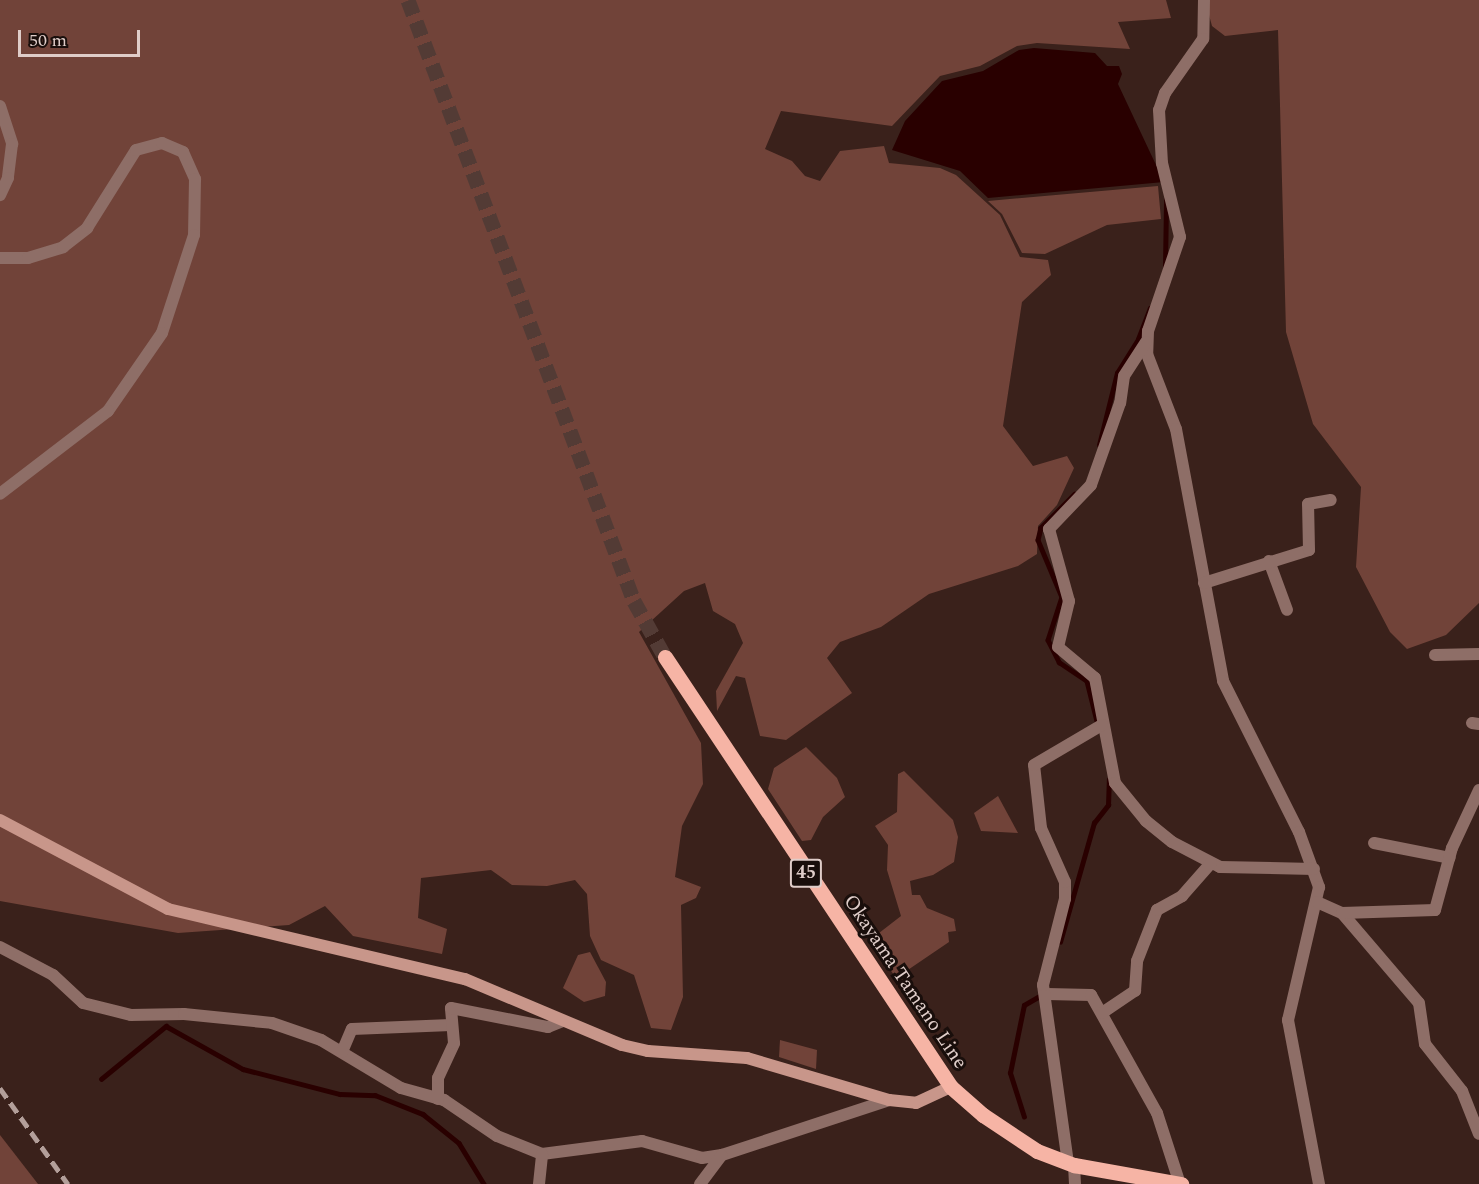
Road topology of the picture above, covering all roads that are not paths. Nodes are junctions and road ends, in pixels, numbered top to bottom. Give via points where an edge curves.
1 (1204, 0) edge
2 (0, 106) edge
3 (0, 195) edge
4 (0, 258) edge
5 (1146, 342) junction
6 (0, 494) edge
7 (1331, 500) dead end
8 (1269, 561) junction
9 (1204, 583) junction
10 (1287, 610) dead end
11 (1479, 654) edge
12 (1435, 655) dead end
13 (665, 657) tunnel mouth
14 (1099, 726) junction
15 (1479, 790) edge
16 (0, 820) edge
17 (1374, 843) dead end
18 (1450, 858) junction
19 (1211, 863) junction
20 (1314, 870) junction
21 (1317, 902) junction
22 (1342, 913) junction
23 (0, 947) edge
24 (1045, 992) junction
25 (1102, 1012) junction
26 (563, 1021) junction
27 (451, 1025) junction
28 (342, 1053) junction
29 (951, 1087) junction
30 (438, 1099) junction
31 (889, 1100) junction
32 (1479, 1134) edge
33 (542, 1154) junction
34 (722, 1155) junction
35 (1071, 1164) junction
36 (539, 1184) edge
37 (700, 1184) edge
38 (1076, 1184) edge
39 (1180, 1184) edge
40 (1319, 1184) edge

1 - 5 street via 1203,39 1165,93 1159,110 1162,163 1180,237
2 - 3 street via 12,144 8,178
4 - 6 street via 28,258 63,247 87,228 136,150 162,143 183,152 195,179 194,235 162,333 108,411
5 - 9 street via 1176,429
5 - 14 street via 1124,376 1120,403 1091,485 1049,530 1069,601 1058,647 1095,678
7 - 8 street via 1308,504 1309,550
8 - 9 street
8 - 10 street
9 - 20 street via 1223,681
11 - 12 street
13 - 29 main road, Okayama Tamano Line / 45
14 - 19 street via 1115,783 1123,796 1172,842
14 - 24 street via 1035,762 1041,828 1065,882 1065,899
15 - 18 street
16 - 26 street via 168,909 465,979
17 - 18 street
18 - 22 street via 1435,910
19 - 20 street
19 - 25 street via 1182,896 1157,910 1137,961 1135,991
20 - 21 street
21 - 22 street
21 - 40 street via 1288,1003 1288,1020
22 - 32 street via 1419,1003 1425,1044 1462,1091
23 - 28 street via 53,975 83,1003 131,1015 184,1014 272,1023
24 - 25 street via 1091,995
24 - 35 street
25 - 39 street via 1157,1113
26 - 27 street via 548,1027 451,1008
26 - 31 street via 639,1049 747,1058
27 - 28 street via 352,1029
27 - 30 street via 453,1043 438,1078
28 - 30 street via 401,1088
29 - 31 street via 916,1103
29 - 35 main road, Okayama Tamano Line / 45 via 1007,1132
30 - 33 street via 497,1136
31 - 34 street
33 - 34 street via 642,1141 702,1158
33 - 36 street
34 - 37 street
35 - 38 street
35 - 39 main road, Okayama Tamano Line / 45

